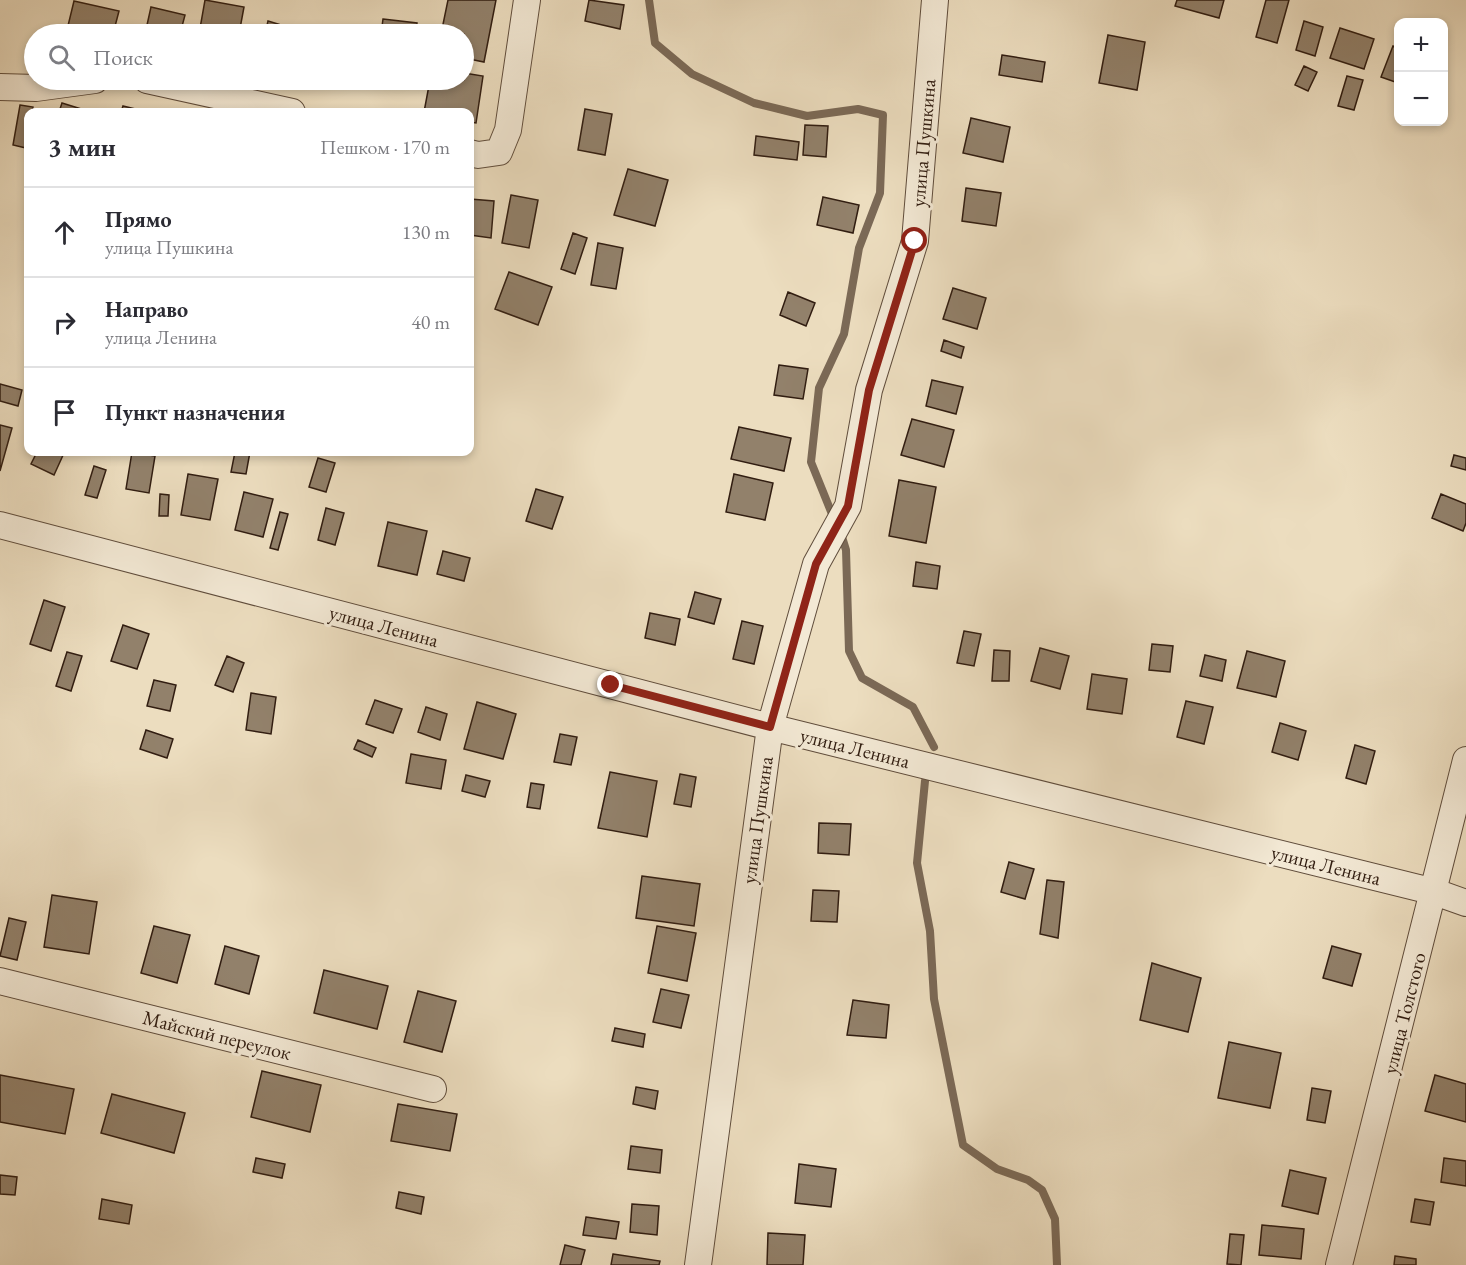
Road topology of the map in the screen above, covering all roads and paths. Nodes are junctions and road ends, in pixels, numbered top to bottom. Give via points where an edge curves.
1 (527, 0) edge
2 (935, 0) edge
3 (0, 87) edge
4 (24, 88) edge
5 (192, 90) edge
6 (273, 108) edge
7 (474, 154) edge
8 (0, 525) edge
9 (770, 727) junction
10 (1466, 760) edge
11 (1434, 892) junction
12 (1466, 903) edge
13 (0, 981) edge
14 (433, 1089) dead end
15 (698, 1265) edge
16 (1339, 1265) edge

1 - 7 street via 508,130 500,152
2 - 9 street, улица Пушкина via 915,241 869,390 848,506 816,564
3 - 4 street
5 - 6 street
8 - 9 street, улица Ленина
9 - 11 street, улица Ленина
9 - 15 street, улица Пушкина
10 - 11 street, улица Толстого
11 - 12 street, улица Ленина
11 - 16 street, улица Толстого
13 - 14 street, Майский переулок

